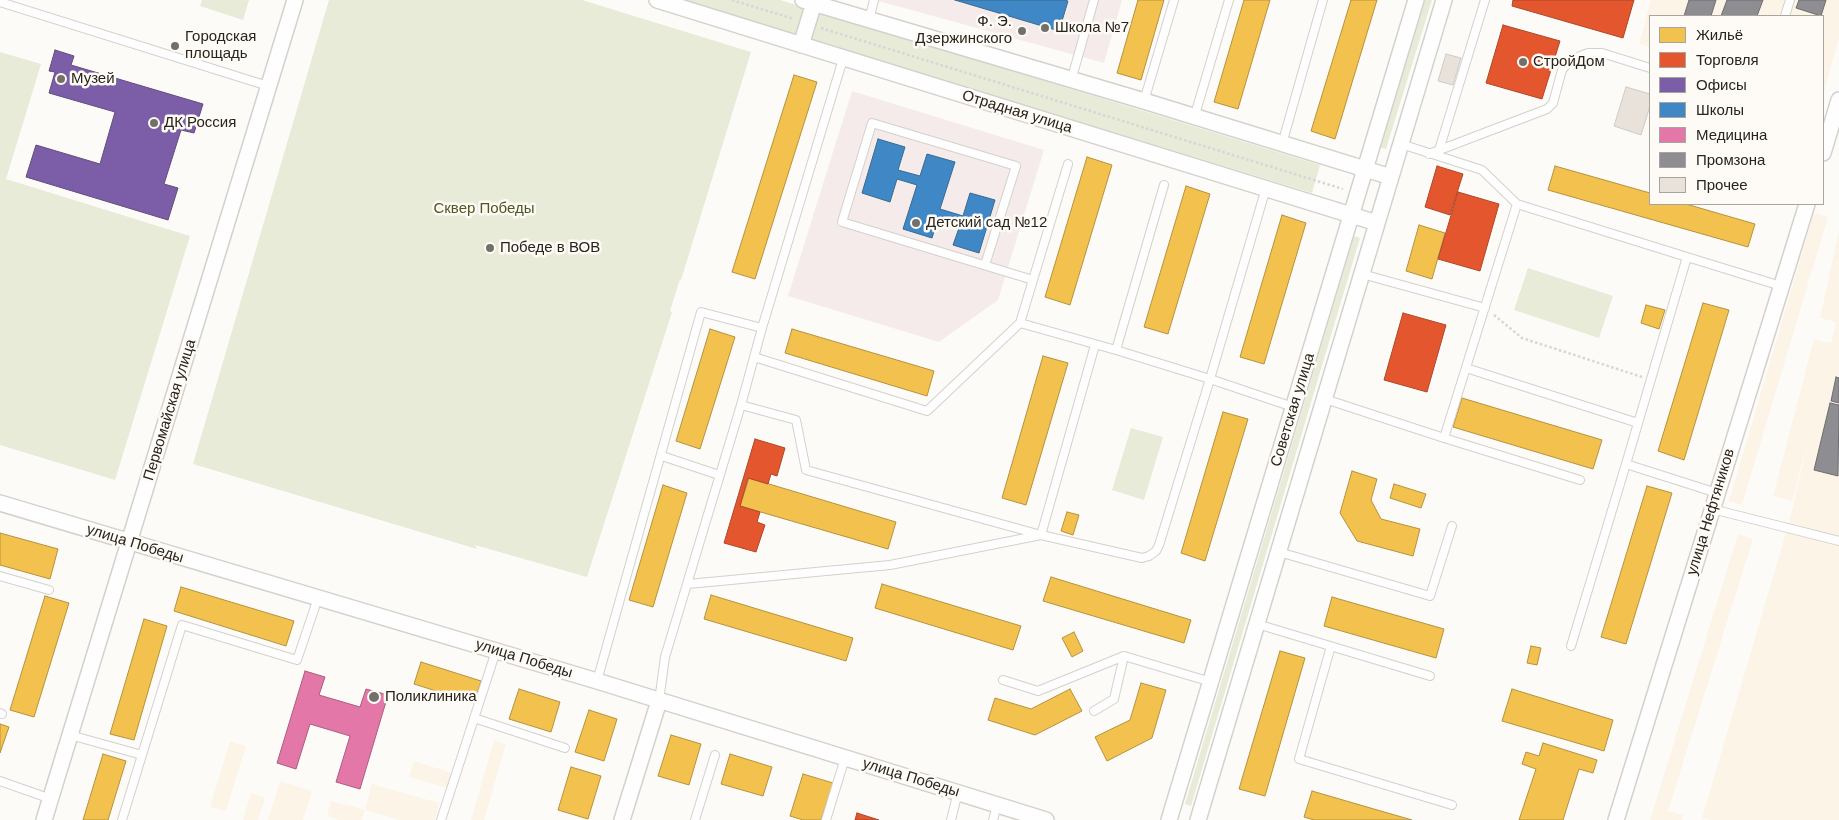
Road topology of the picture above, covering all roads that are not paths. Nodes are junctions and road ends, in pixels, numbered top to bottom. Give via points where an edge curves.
1 (295, 0) edge
2 (656, 0) edge
3 (874, 0) edge
4 (1094, 0) edge
5 (1174, 0) edge
6 (1229, 0) edge
7 (1323, 0) edge
8 (1416, 0) edge
9 (1444, 0) edge
10 (1485, 0) edge
11 (1790, 0) edge
12 (811, 1) edge
13 (0, 2) edge
14 (1785, 15) edge
15 (869, 20) junction
16 (801, 45) junction
17 (843, 59) junction
18 (1649, 68) edge
19 (1071, 81) junction
20 (268, 86) junction
21 (1839, 100) edge
22 (1144, 101) junction
23 (1194, 118) junction
24 (1827, 122) edge
25 (1282, 144) junction
26 (1401, 144) junction
27 (1824, 145) edge
28 (1439, 150) junction
29 (1429, 154) junction
30 (1068, 164) dead end
31 (1365, 169) junction
32 (1391, 177) junction
33 (1164, 185) dead end
34 (1266, 188) junction
35 (1517, 204) junction
36 (1807, 205) edge
37 (1350, 215) junction
38 (1377, 223) junction
39 (1687, 256) junction
40 (985, 265) junction
41 (1362, 274) junction
42 (1033, 280) junction
43 (1781, 286) junction
44 (1485, 308) junction
45 (1020, 323) junction
46 (762, 328) junction
47 (1095, 344) junction
48 (1116, 350) junction
49 (754, 357) junction
50 (1466, 368) junction
51 (1210, 379) junction
52 (1325, 399) junction
53 (741, 405) junction
54 (1294, 407) junction
55 (1638, 423) junction
56 (1444, 438) junction
57 (662, 456) junction
58 (1626, 464) junction
59 (719, 476) junction
60 (1580, 480) dead end
61 (1717, 493) junction
62 (0, 503) edge
63 (1712, 510) junction
64 (1452, 526) dead end
65 (1041, 535) junction
66 (1839, 541) edge
67 (129, 542) junction
68 (1279, 552) junction
69 (0, 576) edge
70 (688, 584) junction
71 (49, 590) dead end
72 (318, 598) junction
73 (1257, 624) junction
74 (1331, 646) junction
75 (1571, 646) dead end
76 (496, 651) junction
77 (1124, 656) junction
78 (1430, 676) dead end
79 (1003, 680) dead end
80 (597, 681) junction
81 (1211, 682) junction
82 (659, 701) junction
83 (1094, 711) dead end
84 (474, 718) junction
85 (70, 735) junction
86 (564, 748) dead end
87 (715, 755) dead end
88 (142, 756) junction
89 (845, 758) junction
90 (0, 780) edge
91 (958, 792) junction
92 (51, 799) junction
93 (997, 805) junction
94 (1452, 805) dead end
95 (44, 820) edge
96 (122, 820) edge
97 (441, 820) edge
98 (622, 820) edge
99 (695, 820) edge
100 (826, 820) edge
101 (951, 820) edge
102 (993, 820) edge
103 (1046, 820) edge
104 (1169, 820) edge
105 (1198, 820) edge
106 (1616, 820) edge

1 - 20 street, Первомайская улица
2 - 16 street, Отрадная улица
3 - 15 lane
4 - 19 lane
5 - 22 lane
6 - 23 lane
7 - 25 lane
8 - 31 street, Советская улица
9 - 26 street, Советская улица
10 - 28 lane
11 - 14 lane
12 - 15 street
12 - 16 street
13 - 20 lane
15 - 19 street
16 - 17 street, Отрадная улица
17 - 34 street, Отрадная улица
17 - 46 lane
18 - 28 lane via 1602,53 1580,56 1562,70 1553,103 1547,109
19 - 22 street
20 - 67 street, Первомайская улица
21 - 24 street
22 - 23 street
23 - 25 street
24 - 27 street
25 - 31 street
26 - 29 lane
26 - 32 street, Советская улица
28 - 29 lane
29 - 35 lane via 1482,170
30 - 42 lane
31 - 32 street
31 - 37 street, Советская улица
32 - 38 street, Советская улица
33 - 48 lane
34 - 37 street, Отрадная улица
34 - 51 lane
35 - 39 lane
35 - 44 lane
36 - 43 street, улица Нефтяников
37 - 38 street, Отрадная улица
37 - 54 street, Советская улица
38 - 41 street, Советская улица
39 - 43 lane
39 - 55 lane
40 - 40 lane via 842,222 872,123 1016,166
40 - 42 lane
41 - 44 lane
41 - 52 street, Советская улица
42 - 45 lane
43 - 61 street, улица Нефтяников
44 - 50 lane
45 - 47 lane
45 - 49 lane via 927,411
46 - 49 lane
46 - 57 lane via 701,312
47 - 48 lane
47 - 65 lane
48 - 51 lane
49 - 53 lane
50 - 55 lane
50 - 56 lane
51 - 54 lane
51 - 65 lane via 1156,551 1142,558
52 - 56 lane
52 - 68 street, Советская улица
53 - 59 lane
53 - 65 lane via 796,420 806,470
54 - 81 street, Советская улица
55 - 58 lane
56 - 60 lane
57 - 59 lane
57 - 80 lane
58 - 61 lane
58 - 75 lane
59 - 70 lane
61 - 63 street, улица Нефтяников
62 - 67 street, улица Победы
63 - 66 lane
63 - 106 street, улица Нефтяников
64 - 68 lane via 1430,596
65 - 70 lane via 890,565
67 - 72 street, улица Победы
67 - 85 street, Первомайская улица
68 - 73 street, Советская улица
69 - 71 lane
70 - 82 lane via 665,657
72 - 76 street, улица Победы
72 - 88 lane via 297,660 182,625
73 - 74 lane
73 - 105 street, Советская улица
74 - 78 lane
74 - 94 lane via 1299,759
76 - 80 street, улица Победы
76 - 84 lane
77 - 79 lane via 1038,690
77 - 81 lane
77 - 83 lane via 1114,699
80 - 82 street, улица Победы
81 - 104 street, Советская улица
82 - 89 street, улица Победы
82 - 98 street
84 - 86 lane
84 - 97 lane
85 - 88 lane
85 - 92 street, Первомайская улица
87 - 99 lane
88 - 96 lane
89 - 91 street, улица Победы
89 - 100 lane
90 - 92 lane
91 - 93 street, улица Победы
91 - 101 lane
92 - 95 street, Первомайская улица
93 - 102 lane
93 - 103 street, улица Победы

